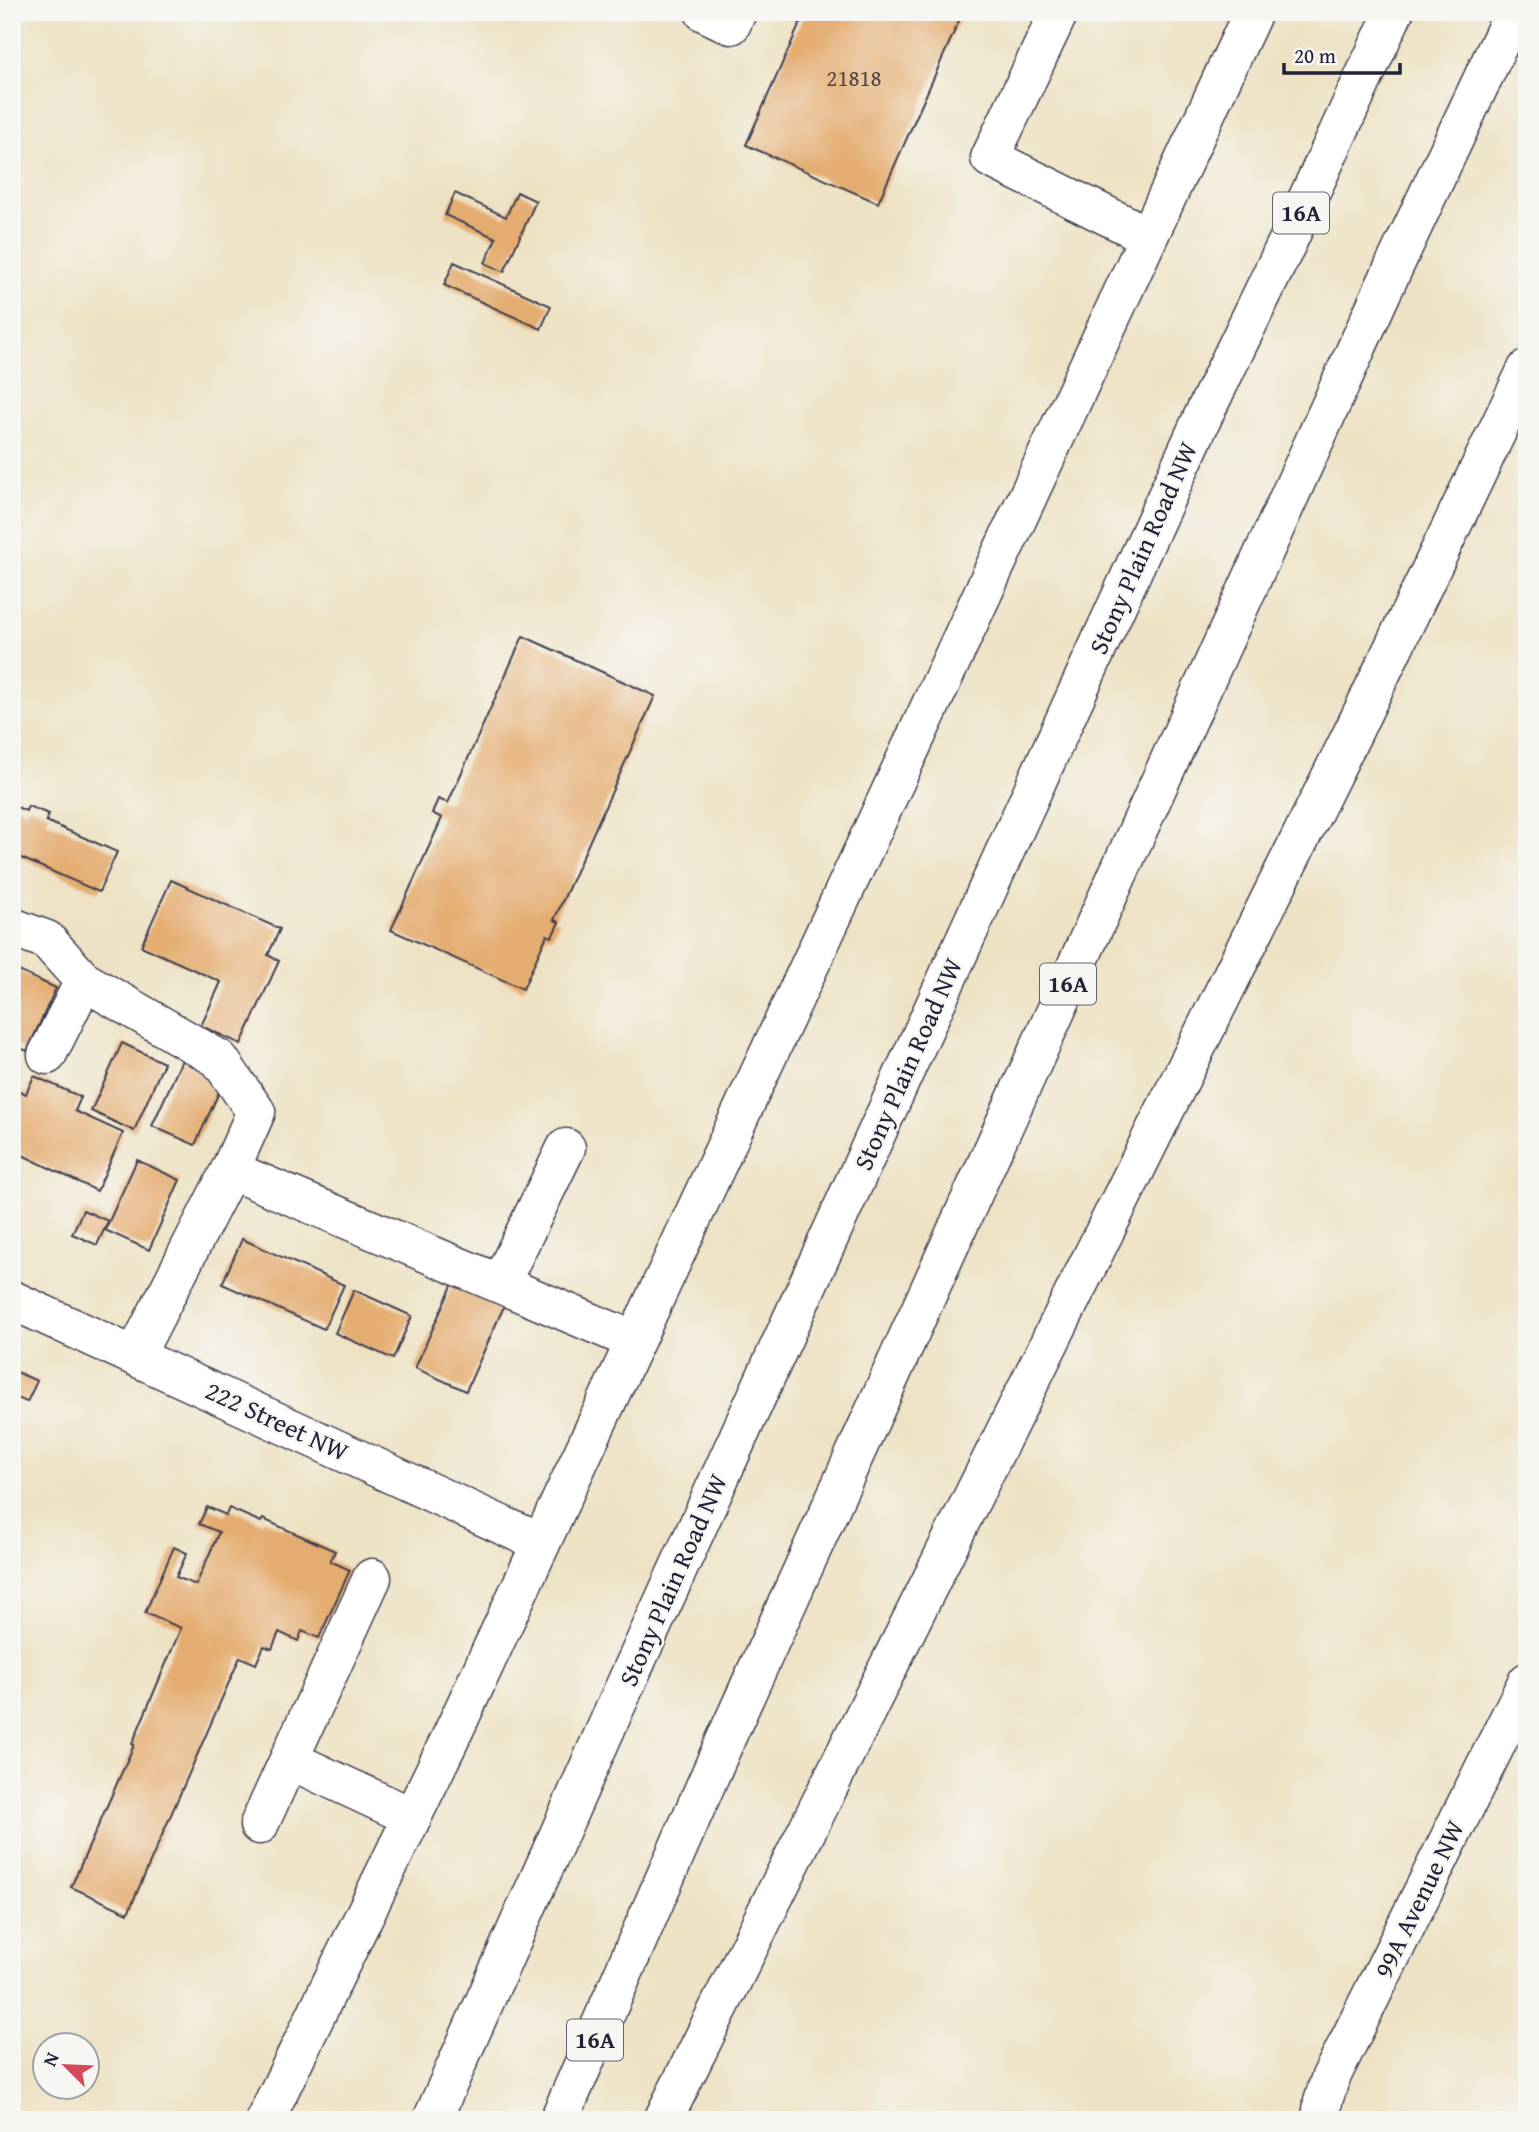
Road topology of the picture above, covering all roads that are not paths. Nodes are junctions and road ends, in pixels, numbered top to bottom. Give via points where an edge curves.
1 (704, 12) edge
2 (737, 12) edge
3 (1059, 12) edge
4 (1253, 12) edge
5 (1394, 12) edge
6 (1514, 12) edge
7 (1148, 236) junction
8 (1527, 369) edge
9 (12, 926) edge
10 (85, 981) junction
11 (47, 1055) dead end
12 (566, 1148) dead end
13 (230, 1170) junction
14 (500, 1284) junction
15 (12, 1300) edge
16 (635, 1342) junction
17 (135, 1356) junction
18 (541, 1543) junction
19 (372, 1578) dead end
20 (1527, 1682) edge
21 (290, 1760) junction
22 (412, 1817) junction
23 (259, 1825) dead end
24 (265, 2120) edge
25 (432, 2120) edge
26 (559, 2120) edge
27 (663, 2120) edge
28 (1321, 2120) edge

1 - 2 main road via 731,25
3 - 7 main road via 990,158
4 - 7 main road
5 - 25 main road, Stony Plain Road NW / 16A via 1182,462
6 - 26 main road, 16A via 1382,292 740,1708
7 - 16 main road
8 - 27 main road via 1348,743
9 - 10 main road via 47,940
10 - 11 main road
10 - 13 main road via 219,1059 256,1112
12 - 14 main road
13 - 14 main road
13 - 17 main road
14 - 16 main road
15 - 17 main road, 222 Street NW
16 - 18 main road
17 - 18 main road, 222 Street NW
18 - 22 main road
19 - 21 main road
20 - 28 main road, 99A Avenue NW via 1330,2079
21 - 22 main road
21 - 23 main road
22 - 24 main road

